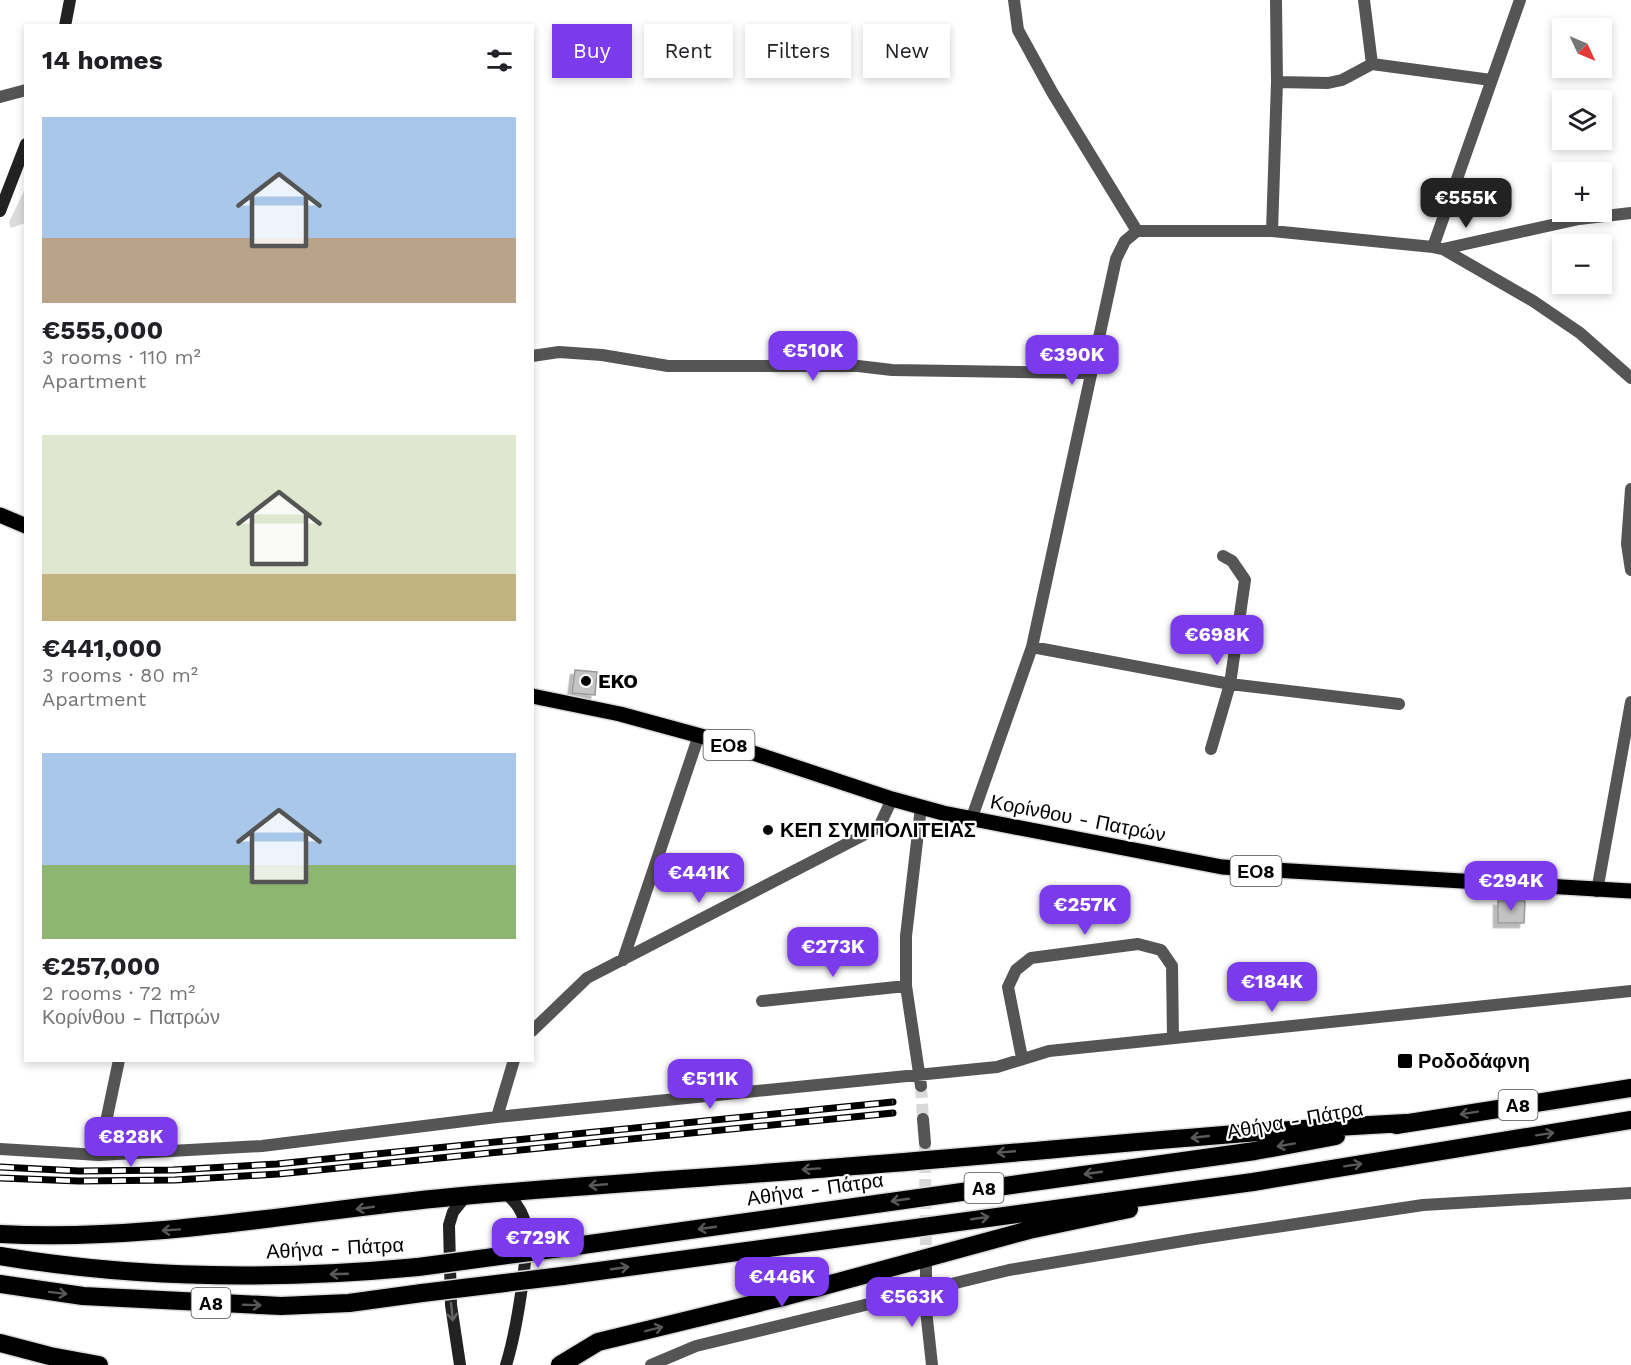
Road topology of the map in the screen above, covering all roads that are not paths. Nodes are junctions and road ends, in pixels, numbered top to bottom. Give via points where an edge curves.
1 (70, 0) edge
2 (1014, 0) edge
3 (1276, 0) edge
4 (1364, 0) edge
5 (1520, 0) edge
6 (65, 24) edge
7 (1372, 64) junction
8 (1491, 80) junction
9 (1277, 81) junction
10 (24, 91) edge
11 (0, 97) edge
12 (24, 149) edge
13 (0, 211) edge
14 (1631, 213) edge
15 (1137, 231) junction
16 (1272, 231) junction
17 (1438, 248) junction
18 (534, 356) edge
19 (1090, 373) junction
20 (1631, 378) edge
21 (1631, 489) edge
22 (0, 515) edge
23 (24, 524) edge
24 (1223, 556) dead end
25 (1631, 570) edge
26 (1032, 647) junction
27 (1230, 684) junction
28 (534, 696) edge
29 (1631, 702) edge
30 (1399, 704) dead end
31 (699, 735) junction
32 (1211, 749) dead end
33 (891, 799) junction
34 (921, 807) junction
35 (971, 820) junction
36 (1597, 891) junction
37 (1631, 891) edge
38 (623, 960) junction
39 (906, 986) junction
40 (1631, 991) edge
41 (762, 1001) dead end
42 (534, 1029) edge
43 (1173, 1038) junction
44 (1022, 1058) junction
45 (120, 1062) edge
46 (513, 1062) edge
47 (920, 1080) junction
48 (1631, 1088) edge
49 (497, 1117) junction
50 (923, 1119) tunnel mouth
51 (1631, 1120) edge
52 (1406, 1123) junction
53 (925, 1143) tunnel mouth
54 (0, 1149) edge
55 (99, 1155) junction
56 (1253, 1182) junction
57 (505, 1193) junction
58 (1631, 1193) edge
59 (466, 1196) junction
60 (0, 1234) edge
61 (0, 1256) edge
62 (926, 1264) tunnel mouth
63 (0, 1284) edge
64 (926, 1289) junction
65 (0, 1343) edge
66 (99, 1365) edge
67 (460, 1365) edge
68 (506, 1365) edge
69 (560, 1365) edge
70 (651, 1365) edge
71 (932, 1365) edge

1 - 6 main road
2 - 15 street via 1018,30
3 - 9 street
4 - 7 street
5 - 8 street
7 - 8 street
7 - 9 street via 1328,83
8 - 17 street
9 - 16 street
10 - 11 street
12 - 13 main road
14 - 17 street via 1579,219
15 - 16 street
15 - 19 street via 1125,241 1116,259
16 - 17 street
17 - 20 street via 1533,301 1580,333
18 - 19 street via 559,352 602,355 668,366
19 - 26 street
21 - 25 street via 1627,544
22 - 23 main road
24 - 27 street via 1232,561 1245,580
26 - 27 street
26 - 35 street
27 - 30 street
27 - 32 street
28 - 31 main road, Κορίνθου - Πατρών / ΕΟ8
29 - 36 street
31 - 33 main road, Κορίνθου - Πατρών / ΕΟ8
31 - 38 street
33 - 34 main road, Κορίνθου - Πατρών / ΕΟ8
33 - 38 street via 879,827
34 - 35 main road, Κορίνθου - Πατρών / ΕΟ8
34 - 39 street via 906,936
35 - 36 main road, Κορίνθου - Πατρών / ΕΟ8 via 1222,867
36 - 37 main road, Κορίνθου - Πατρών / ΕΟ8
38 - 42 street via 587,978
39 - 41 street
39 - 47 street
40 - 43 street
43 - 44 street via 1049,1051
43 - 44 street via 1172,966 1161,950 1138,944 1041,956 1023,963 1008,987
44 - 47 street via 997,1067
45 - 55 street
46 - 49 street
47 - 49 street
48 -> 52 highway, Αθήνα - Πάτρα / Α8
49 - 55 street via 262,1146
50 - 53 street
56 -> 51 highway, Α8
52 -> 57 highway via 1279,1129
52 -> 61 highway, Αθήνα - Πάτρα / Α8, bridge via 1255,1151 418,1267 344,1274 214,1274 89,1267
54 - 55 street
63 -> 56 highway, Α8, bridge via 83,1296 281,1306 349,1303
69 -> 56 highway via 598,1342 1029,1230
57 - 59 highway
57 - 68 main road via 525,1221 519,1305
58 - 64 street via 1423,1205 1009,1270
59 -> 60 highway via 105,1236
59 -> 67 main road via 453,1212 449,1225 451,1305
62 - 64 street
64 - 70 street via 696,1346
64 - 71 street
65 - 66 highway

